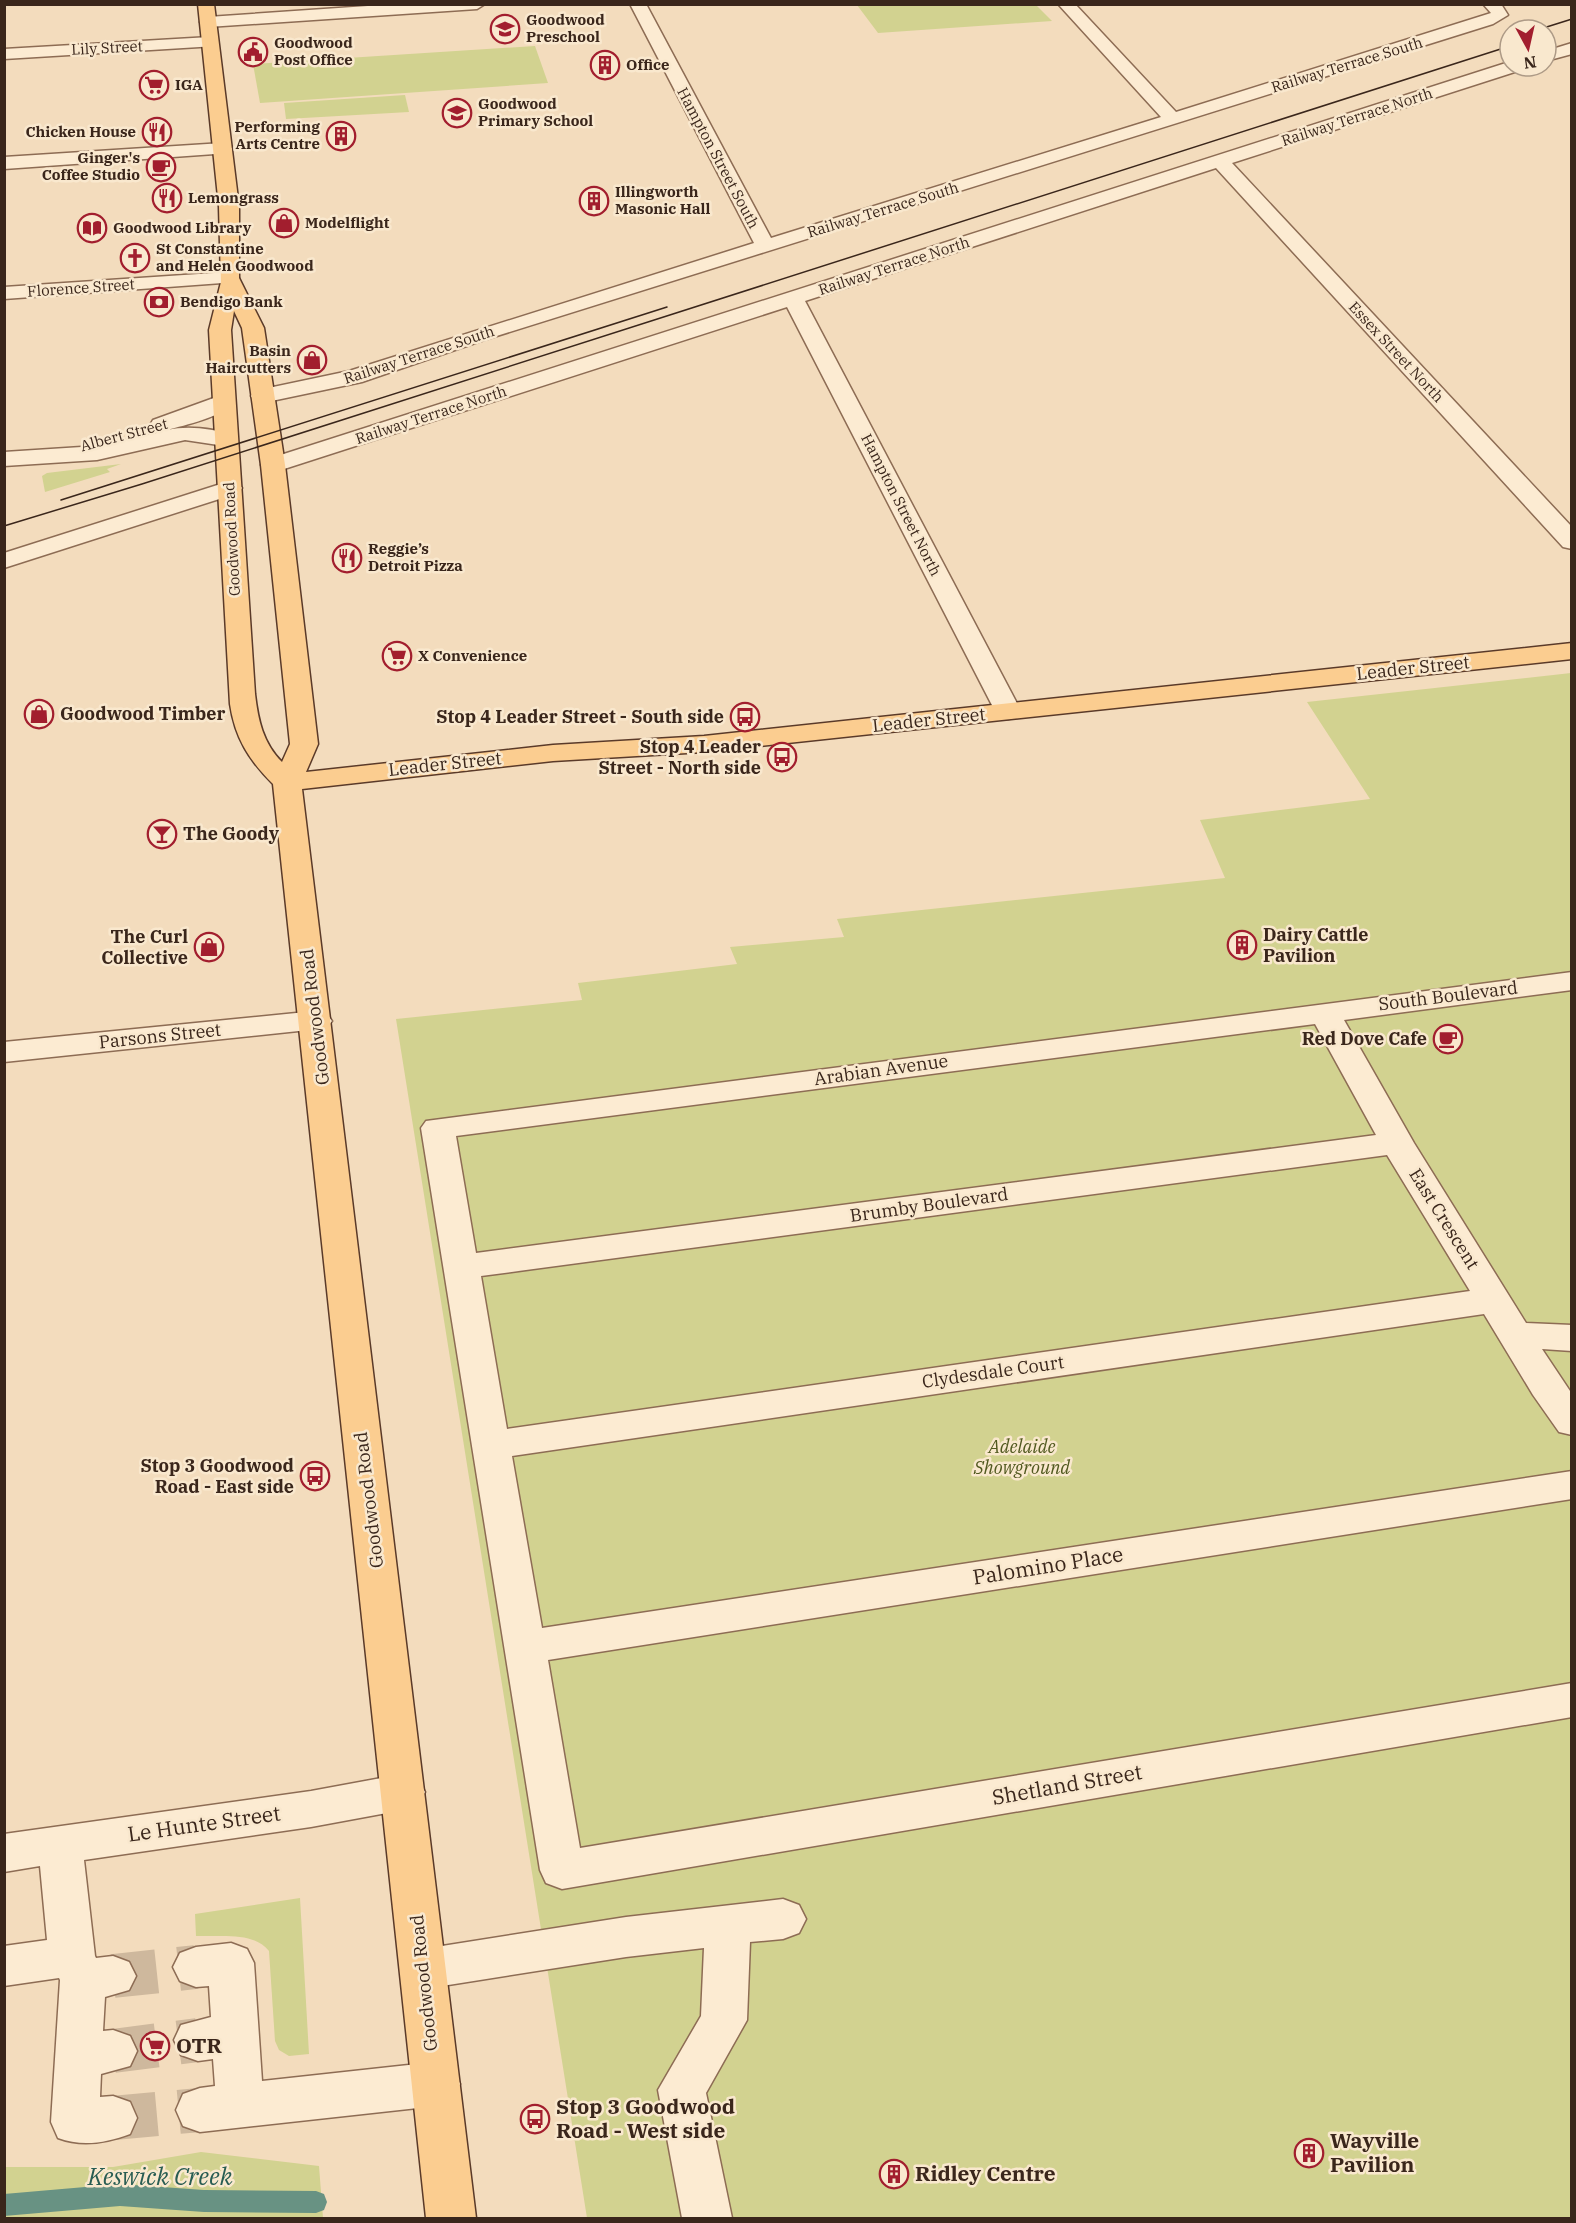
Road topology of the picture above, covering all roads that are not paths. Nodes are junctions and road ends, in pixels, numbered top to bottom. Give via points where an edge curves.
1 (477, 4) edge
2 (638, 4) edge
3 (1066, 4) edge
4 (1496, 9) edge
5 (207, 13) edge
6 (210, 42) junction
7 (4, 54) edge
8 (1498, 71) edge
9 (1173, 119) junction
10 (223, 149) junction
11 (1220, 161) junction
12 (4, 163) edge
13 (766, 247) junction
14 (230, 280) junction
15 (4, 293) edge
16 (793, 298) junction
17 (262, 396) junction
18 (222, 402) junction
19 (267, 430) junction
20 (225, 439) junction
21 (356, 439) junction
22 (13, 458) edge
23 (273, 465) junction
24 (4, 475) edge
25 (230, 488) junction
26 (1572, 542) edge
27 (4, 561) edge
28 (1572, 651) edge
29 (1008, 711) junction
30 (287, 782) junction
31 (1572, 981) edge
32 (1324, 1012) junction
33 (316, 1021) junction
34 (4, 1052) edge
35 (1397, 1143) junction
36 (461, 1267) junction
37 (1494, 1300) junction
38 (1516, 1335) junction
39 (1572, 1338) edge
40 (1572, 1422) edge
41 (491, 1445) junction
42 (1572, 1485) edge
43 (525, 1647) junction
44 (1572, 1700) edge
45 (403, 1792) junction
46 (60, 1845) junction
47 (4, 1853) edge
48 (783, 1919) dead end
49 (728, 1926) junction
50 (4, 1966) edge
51 (196, 1967) tunnel mouth
52 (423, 1969) junction
53 (90, 1971) junction
54 (436, 2084) junction
55 (112, 2118) tunnel mouth
56 (449, 2203) edge
57 (706, 2218) edge

1 - 5 street
2 - 13 street, Hampton Street South
3 - 9 street
4 - 9 street, Railway Terrace South via 1497,18
5 - 6 main road, Goodwood Road
6 - 7 street, Lily Street
6 - 10 main road, Goodwood Road
8 - 11 street, Railway Terrace North
9 - 13 street, Railway Terrace South
10 - 12 street
10 - 14 main road, Goodwood Road
11 - 16 street, Railway Terrace North
11 - 26 street, Essex Street North
13 - 17 street, Railway Terrace South via 354,377
14 - 15 street, Florence Street
14 - 17 main road, Goodwood Road via 253,328
14 - 18 main road, Goodwood Road via 220,330
16 - 21 street, Railway Terrace North
16 - 29 street, Hampton Street North
17 - 19 main road, Goodwood Road
18 - 20 main road, Goodwood Road
18 - 22 street, Albert Street via 113,440
19 - 21 street via 305,444
19 - 23 main road, Goodwood Road
20 - 22 street, Albert Street via 185,434 97,453
20 - 25 main road, Goodwood Road
21 - 23 street, Railway Terrace North
22 - 24 street via 14,469
23 - 30 main road, Goodwood Road via 304,744
25 - 27 street
25 - 30 main road, Goodwood Road via 245,715 262,757
28 - 29 main road, Leader Street
29 - 30 main road, Leader Street via 704,744 553,753
30 - 33 main road, Goodwood Road
31 - 32 street, South Boulevard
32 - 35 street, East Crescent
32 - 36 street, Arabian Avenue via 438,1128
33 - 34 street, Parsons Street
33 - 45 main road, Goodwood Road
35 - 36 street, Brumby Boulevard
35 - 37 street, East Crescent
36 - 41 street
37 - 38 street, East Crescent
37 - 41 street, Clydesdale Court
38 - 39 street
38 - 40 street, East Crescent
41 - 43 street
42 - 43 street, Palomino Place
43 - 44 street, Shetland Street via 562,1870
45 - 46 street, Le Hunte Street
45 - 52 main road, Goodwood Road
46 - 47 street, Le Hunte Street
46 - 53 street
48 - 49 street
49 - 52 street via 626,1937
49 - 57 street via 724,2020 682,2090
50 - 53 street
51 - 54 street via 231,1963 217,2037 220,2108
52 - 54 main road, Goodwood Road
53 - 55 street via 95,2053 75,2122
54 - 56 main road, Goodwood Road

